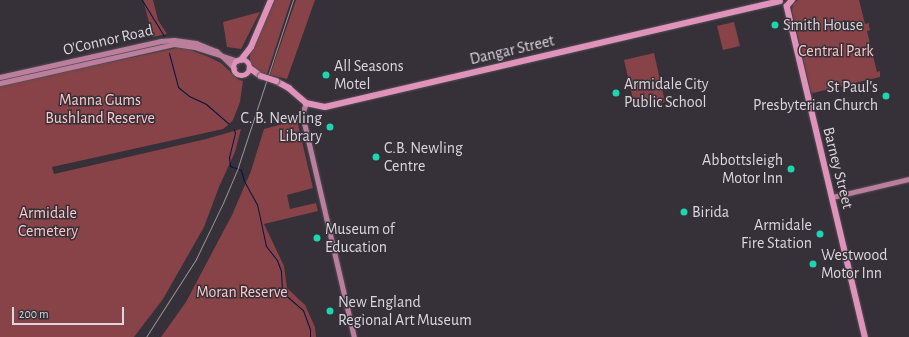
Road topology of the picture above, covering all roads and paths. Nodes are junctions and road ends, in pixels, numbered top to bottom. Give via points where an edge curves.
1 (271, 0) edge
2 (780, 0) edge
3 (792, 0) edge
4 (787, 6) junction
5 (247, 52) junction
6 (221, 56) junction
7 (239, 60) junction
8 (247, 62) junction
9 (234, 68) junction
10 (250, 68) junction
11 (247, 74) junction
12 (259, 75) junction
13 (0, 77) edge
14 (0, 83) edge
15 (306, 103) junction
16 (909, 179) edge
17 (832, 197) junction
18 (354, 337) edge
19 (865, 337) edge

1 - 5 main road
2 - 4 main road via 782,5
2 - 15 main road, Dangar Street via 325,107
3 - 4 main road
4 - 17 main road, Barney Street
5 - 7 main road
5 - 8 main road
6 - 7 street, O'Connor Road
6 - 9 street, O'Connor Road
6 - 13 street, O'Connor Road via 216,51 192,42 161,41
6 - 14 street, O'Connor Road via 190,46 174,44
7 - 8 main road
7 - 9 main road
8 - 10 main road
9 - 11 main road via 237,75
10 - 11 main road
10 - 12 main road
11 - 12 main road
12 - 15 main road, bridge via 289,88
15 - 18 street via 302,114
16 - 17 street
17 - 19 main road, Barney Street

